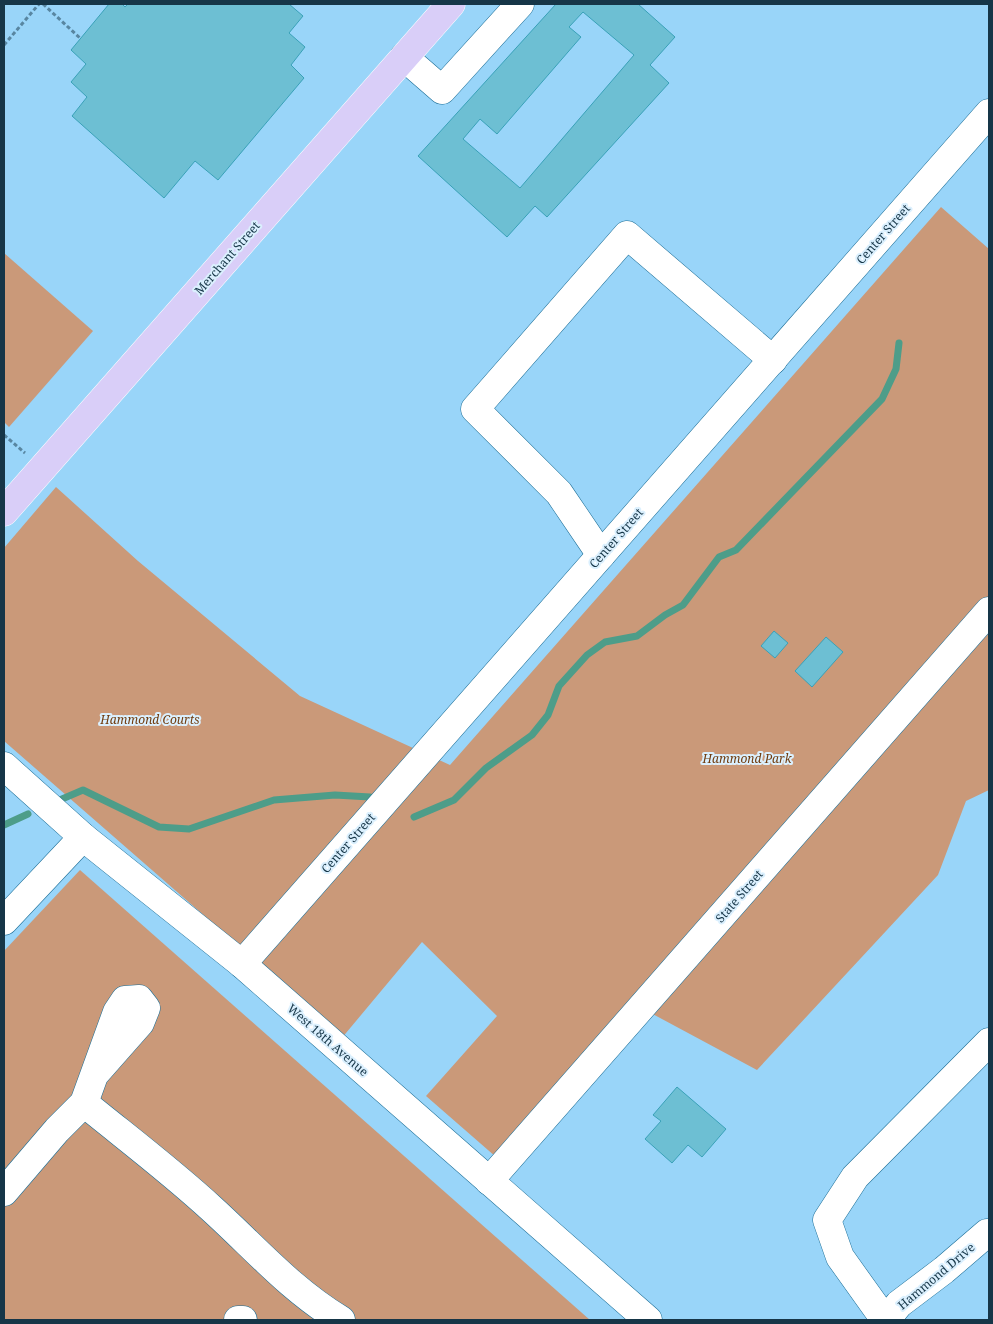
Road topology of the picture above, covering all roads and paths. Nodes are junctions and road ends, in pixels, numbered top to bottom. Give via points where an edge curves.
1 (39, 4) edge
2 (43, 4) edge
3 (451, 4) edge
4 (520, 4) edge
5 (80, 38) dead end
6 (4, 45) edge
7 (404, 57) junction
8 (989, 113) edge
9 (773, 360) junction
10 (4, 512) edge
11 (601, 555) junction
12 (989, 611) edge
13 (4, 766) edge
14 (82, 837) junction
15 (4, 921) edge
16 (242, 964) junction
17 (989, 1042) edge
18 (95, 1074) dead end
19 (84, 1103) junction
20 (489, 1181) junction
21 (4, 1192) edge
22 (988, 1234) edge
23 (238, 1320) edge
24 (243, 1320) edge
25 (341, 1320) edge
26 (648, 1320) edge
27 (885, 1320) edge

1 - 6 path
2 - 5 path
3 - 7 main road, Merchant Street
4 - 7 street via 442,90
7 - 10 main road, Merchant Street
8 - 9 street, Center Street
9 - 11 street, Center Street
9 - 11 street via 627,235 475,408 559,493
11 - 16 street, Center Street
12 - 20 street, State Street
13 - 14 street, West 18th Avenue
14 - 15 street
14 - 16 street, West 18th Avenue
16 - 20 street, West 18th Avenue
17 - 27 street via 854,1177 827,1220 840,1256
18 - 19 street
19 - 21 street
19 - 25 street via 212,1209 312,1302
20 - 26 street, West 18th Avenue
22 - 27 street, Hammond Drive via 899,1304
23 - 24 street

